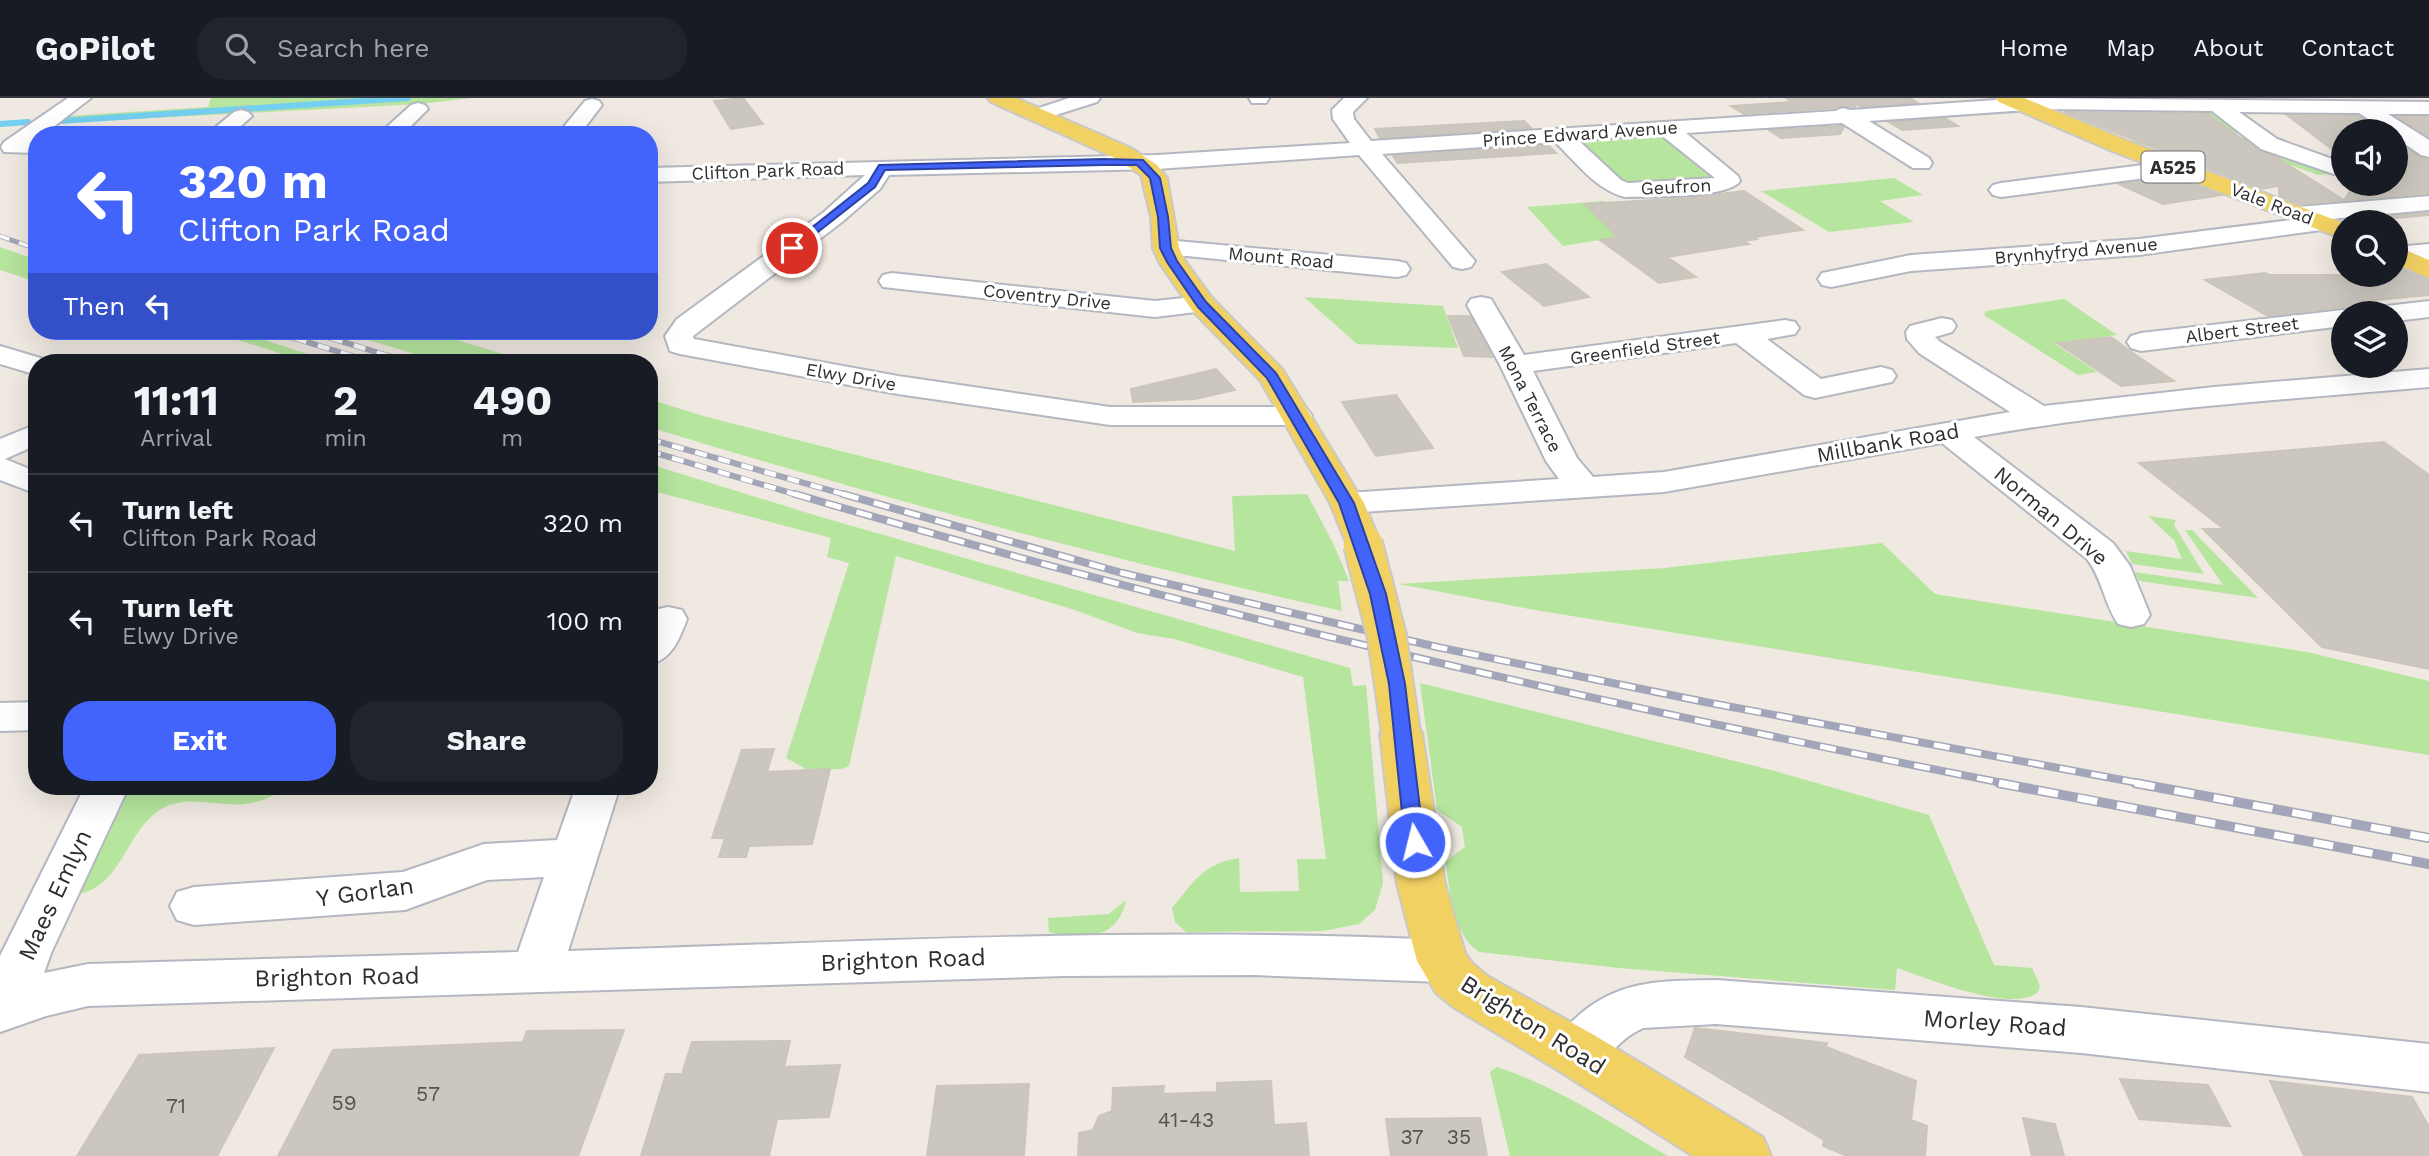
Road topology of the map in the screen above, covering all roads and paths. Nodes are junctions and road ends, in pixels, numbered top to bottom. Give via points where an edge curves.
1 (81, 98) edge
2 (998, 98) edge
3 (1090, 98) edge
4 (1357, 98) edge
5 (1818, 98) edge
6 (2164, 100) edge
7 (2013, 101) edge
8 (2215, 104) junction
9 (592, 105) dead end
10 (2363, 107) junction
11 (2429, 108) edge
12 (418, 109) dead end
13 (1040, 114) junction
14 (241, 116) dead end
15 (1848, 117) junction
16 (42, 126) edge
17 (228, 126) edge
18 (399, 126) edge
19 (575, 126) edge
20 (1666, 128) junction
21 (28, 136) edge
22 (1561, 136) junction
23 (28, 146) edge
24 (1109, 147) junction
25 (1365, 148) junction
26 (2429, 150) edge
27 (2408, 154) edge
28 (1140, 162) junction
29 (1056, 163) junction
30 (1921, 163) dead end
31 (2331, 166) edge
32 (882, 167) junction
33 (2175, 168) junction
34 (658, 184) edge
35 (2001, 190) dead end
36 (2429, 203) edge
37 (2321, 223) edge
38 (1166, 248) junction
39 (2429, 252) edge
40 (2408, 253) edge
41 (2408, 260) edge
42 (1462, 261) dead end
43 (1397, 269) dead end
44 (2429, 270) edge
45 (1831, 279) dead end
46 (892, 281) dead end
47 (1202, 304) junction
48 (1480, 305) dead end
49 (2429, 309) edge
50 (2408, 311) edge
51 (2331, 319) edge
52 (1941, 326) dead end
53 (1785, 328) dead end
54 (1743, 335) junction
55 (2141, 342) dead end
56 (0, 355) edge
57 (28, 363) edge
58 (1515, 365) junction
59 (1881, 376) dead end
60 (2429, 378) edge
61 (1296, 415) junction
62 (2038, 416) junction
63 (1948, 432) junction
64 (28, 437) edge
65 (0, 451) edge
66 (0, 468) edge
67 (28, 480) edge
68 (1585, 488) junction
69 (1346, 503) junction
70 (2131, 615) dead end
71 (668, 619) dead end
72 (658, 641) edge
73 (0, 716) edge
74 (28, 716) edge
75 (103, 795) edge
76 (595, 795) edge
77 (574, 857) junction
78 (194, 906) dead end
79 (1442, 961) junction
80 (536, 974) junction
81 (4, 1008) edge
82 (1575, 1052) junction
83 (2429, 1069) edge
84 (1743, 1156) edge

1 - 16 street
2 - 13 main road
3 - 13 street
4 - 25 street via 1342,110
5 - 15 street
6 - 7 street, Prince Edward Avenue
6 - 8 street, Prince Edward Avenue
7 - 15 street, Prince Edward Avenue
7 - 33 main road, Vale Road / A525
8 - 10 street, Prince Edward Avenue
8 - 31 street via 2269,144
9 - 19 street
10 - 11 street, Prince Edward Avenue
10 - 26 street
12 - 18 street
13 - 24 main road
14 - 17 street
15 - 20 street, Prince Edward Avenue
15 - 30 street
20 - 22 street, Prince Edward Avenue
20 - 22 street, Geufron via 1728,181 1625,190 1613,185
21 - 23 street via 12,147
22 - 25 street, Prince Edward Avenue
24 - 28 main road
24 - 29 street
25 - 28 street, Prince Edward Avenue
25 - 42 street
26 - 27 street
28 - 29 street, Clifton Park Road
28 - 38 main road via 1155,178
29 - 32 street, Clifton Park Road
32 - 34 street, Clifton Park Road via 680,174
32 - 61 street, Elwy Drive via 872,184 833,216 687,326 679,336 680,345 898,385 1111,416
33 - 35 street
33 - 37 main road, Vale Road / A525
36 - 37 street, Brynhyfryd Avenue
37 - 45 street, Brynhyfryd Avenue via 2139,247 1911,263
38 - 43 street, Mount Road
38 - 47 main road
39 - 40 street
41 - 44 main road
46 - 47 street, Coventry Drive via 1155,309
47 - 61 main road via 1272,376
48 - 58 street, Mona Terrace
49 - 50 street
51 - 55 street, Albert Street
52 - 62 street via 1920,332 1921,339
53 - 54 street
54 - 58 street, Greenfield Street
54 - 59 street, Greenfield Street via 1815,389
56 - 57 street
58 - 68 street, Mona Terrace via 1562,461
60 - 62 street, Millbank Road
61 - 69 main road
62 - 63 street, Millbank Road
63 - 68 street, Millbank Road via 1664,482
63 - 70 street, Norman Drive via 2099,551 2112,566
64 - 65 street
66 - 67 street
68 - 69 street, Millbank Road
69 - 79 main road, bridge via 1378,594 1397,684 1421,884
71 - 72 street
73 - 74 street
75 - 81 street, Maes Emlyn
76 - 77 street
77 - 78 street, Y Gorlan via 484,862 405,891
77 - 80 street
79 - 80 street, Brighton Road via 1312,954 1060,957
79 - 82 main road, Brighton Road via 1471,992
80 - 81 street, Brighton Road via 88,985
82 - 83 street, Morley Road via 1615,1016 1633,1008 1652,1003 1716,1002 2081,1030
82 - 84 main road, Brighton Road

